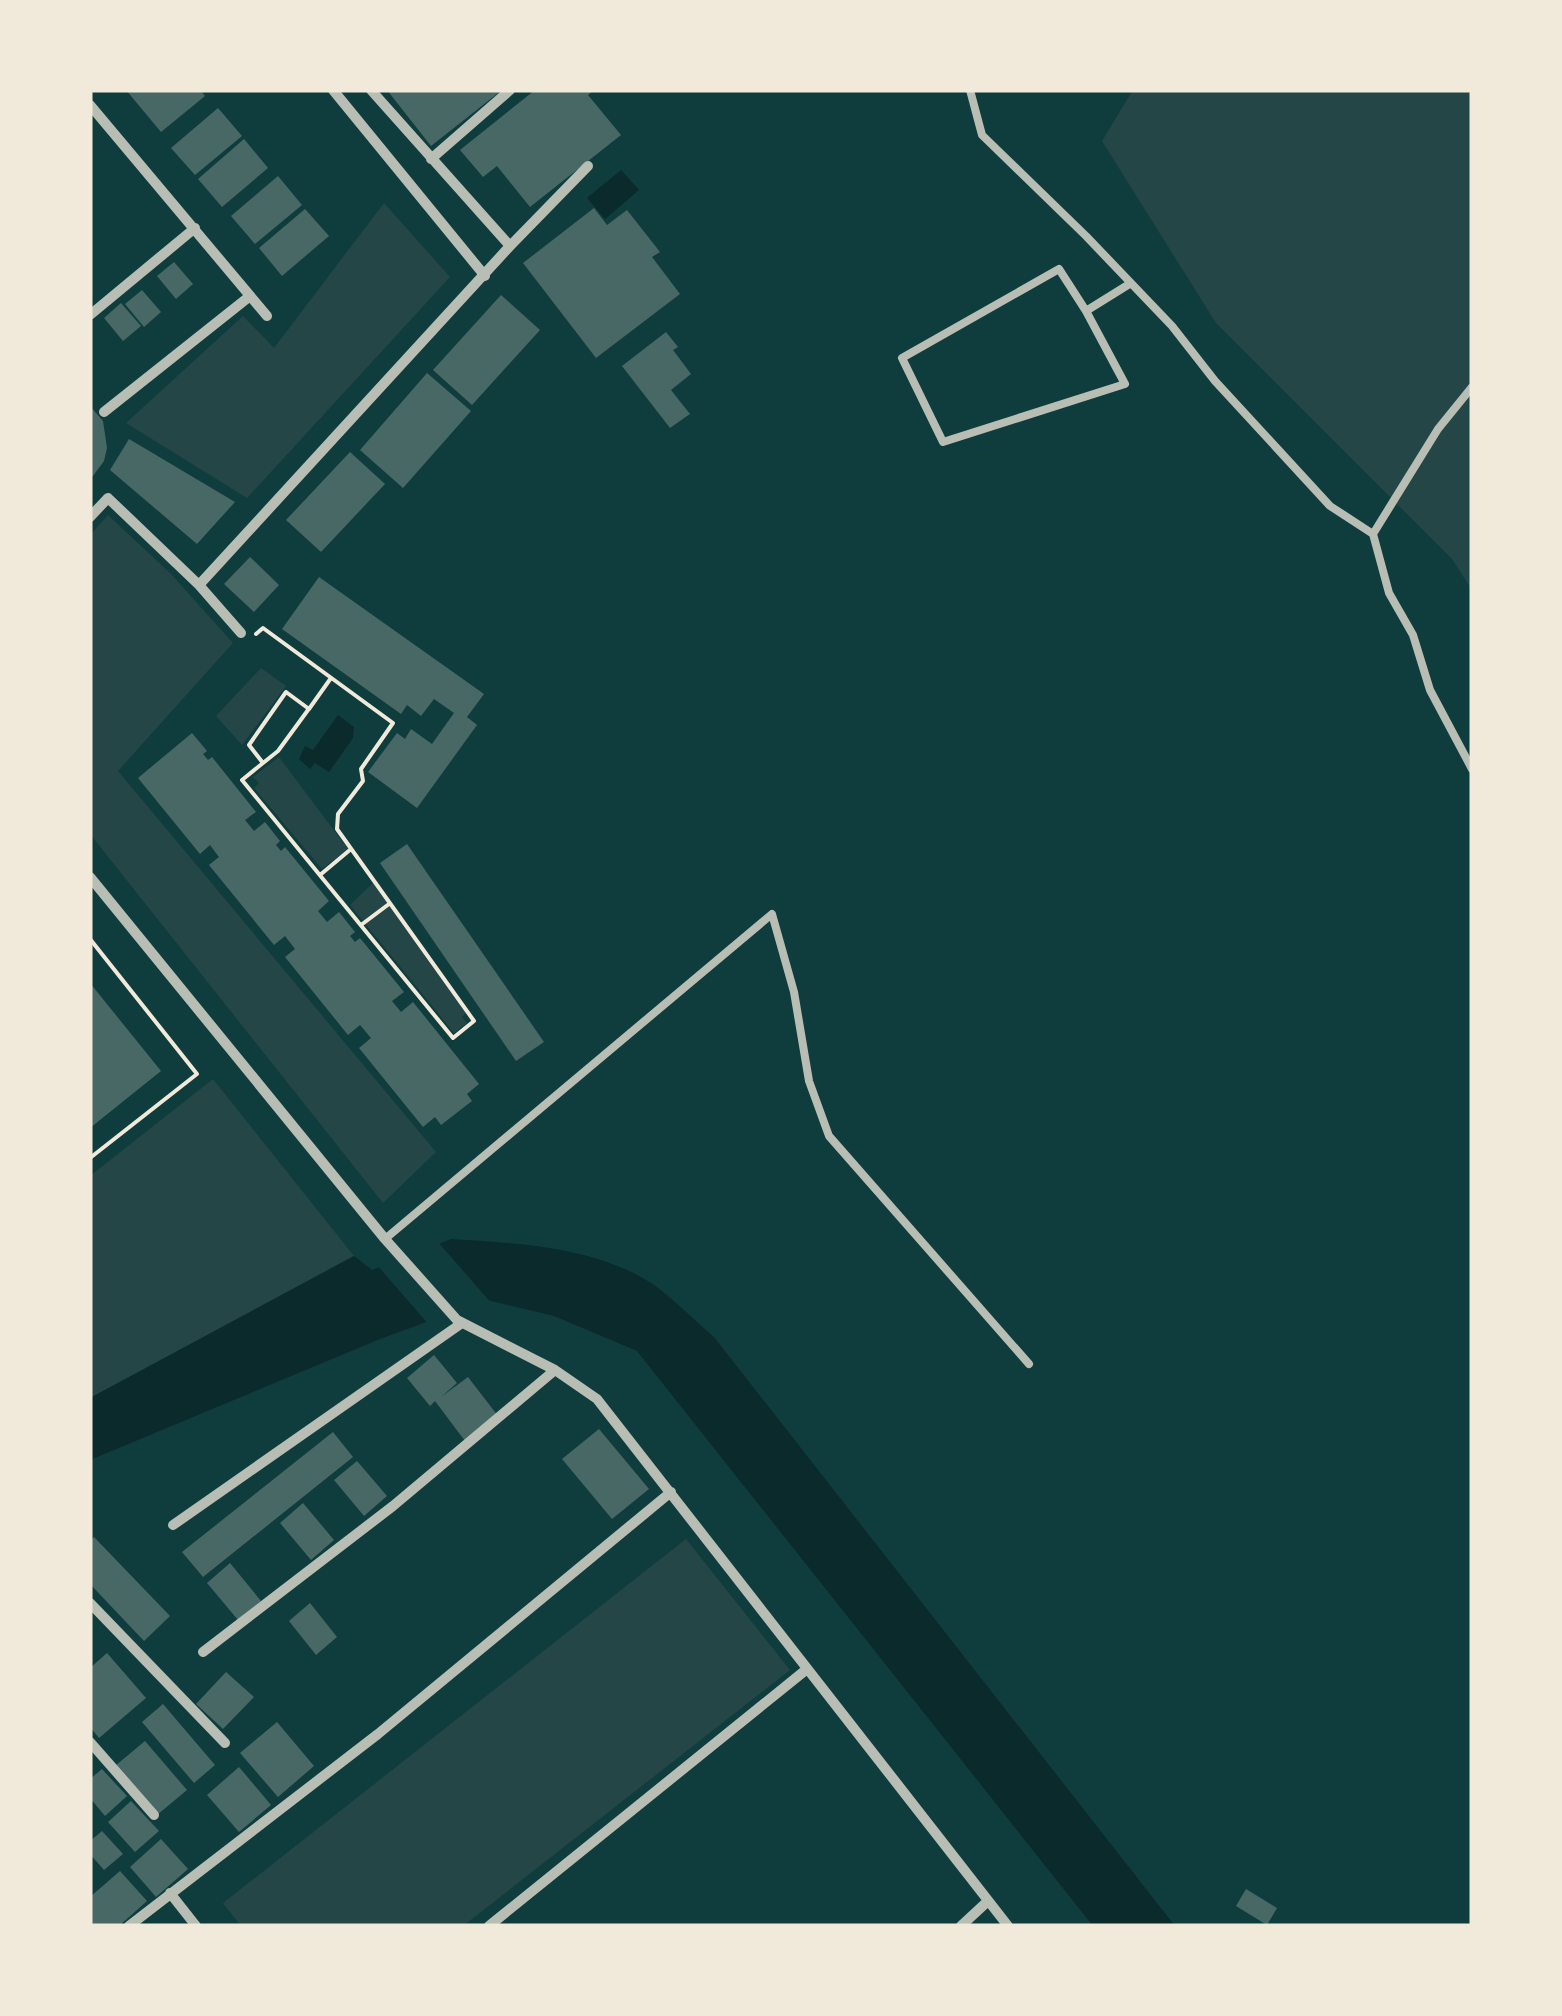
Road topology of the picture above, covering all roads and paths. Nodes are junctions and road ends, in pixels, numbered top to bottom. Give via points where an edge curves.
1 (333, 90) edge
2 (371, 90) edge
3 (510, 90) edge
4 (970, 90) edge
5 (90, 105) edge
6 (101, 118) junction
7 (90, 126) edge
8 (431, 159) junction
9 (588, 166) dead end
10 (194, 228) junction
11 (510, 246) junction
12 (484, 276) junction
13 (1130, 283) junction
14 (250, 296) junction
15 (1086, 311) junction
16 (90, 315) edge
17 (267, 316) dead end
18 (1472, 387) edge
19 (104, 412) dead end
20 (90, 517) edge
21 (1373, 534) junction
22 (199, 585) junction
23 (245, 637) joint
24 (331, 678) junction
25 (310, 709) junction
26 (264, 763) junction
27 (1472, 769) edge
28 (352, 849) junction
29 (320, 875) junction
30 (90, 877) edge
31 (390, 904) junction
32 (361, 926) junction
33 (90, 939) edge
34 (90, 1158) edge
35 (385, 1239) junction
36 (459, 1322) junction
37 (1029, 1364) dead end
38 (555, 1370) junction
39 (671, 1492) junction
40 (173, 1525) dead end
41 (90, 1603) edge
42 (203, 1652) dead end
43 (807, 1668) junction
44 (90, 1742) edge
45 (224, 1743) dead end
46 (154, 1815) dead end
47 (170, 1894) junction
48 (988, 1901) junction
49 (129, 1926) edge
50 (196, 1926) edge
51 (489, 1926) edge
52 (960, 1926) edge
53 (1008, 1926) edge

1 - 12 street
2 - 8 street
3 - 8 street
4 - 13 lane via 982,136
5 - 6 street
6 - 7 street
6 - 10 street
8 - 11 street
9 - 11 street
10 - 14 street
10 - 16 street
11 - 12 street
12 - 22 street
13 - 15 lane
13 - 21 lane via 1330,506
14 - 17 street
14 - 19 street
15 - 15 lane via 1059,268 902,358 944,442 1125,384
18 - 21 lane
20 - 22 street via 108,498
21 - 27 lane via 1430,690
22 - 23 street
23 - 24 path via 262,628
24 - 25 path
24 - 28 path via 393,723 338,814 337,829
25 - 26 path
25 - 26 path via 286,692 249,745
26 - 29 path via 242,780
28 - 29 path
28 - 31 path
29 - 32 path
30 - 35 street
31 - 32 path
31 - 32 path via 474,1021 452,1038
33 - 34 path via 197,1074
35 - 36 street
35 - 37 lane via 772,914 794,992 808,1081 830,1136
36 - 38 street
36 - 40 street
38 - 39 street via 596,1398
38 - 42 street
39 - 43 street
39 - 47 street via 378,1734
41 - 45 street
43 - 48 street
43 - 51 street
44 - 46 street
47 - 49 street
47 - 50 street
48 - 52 street
48 - 53 street

